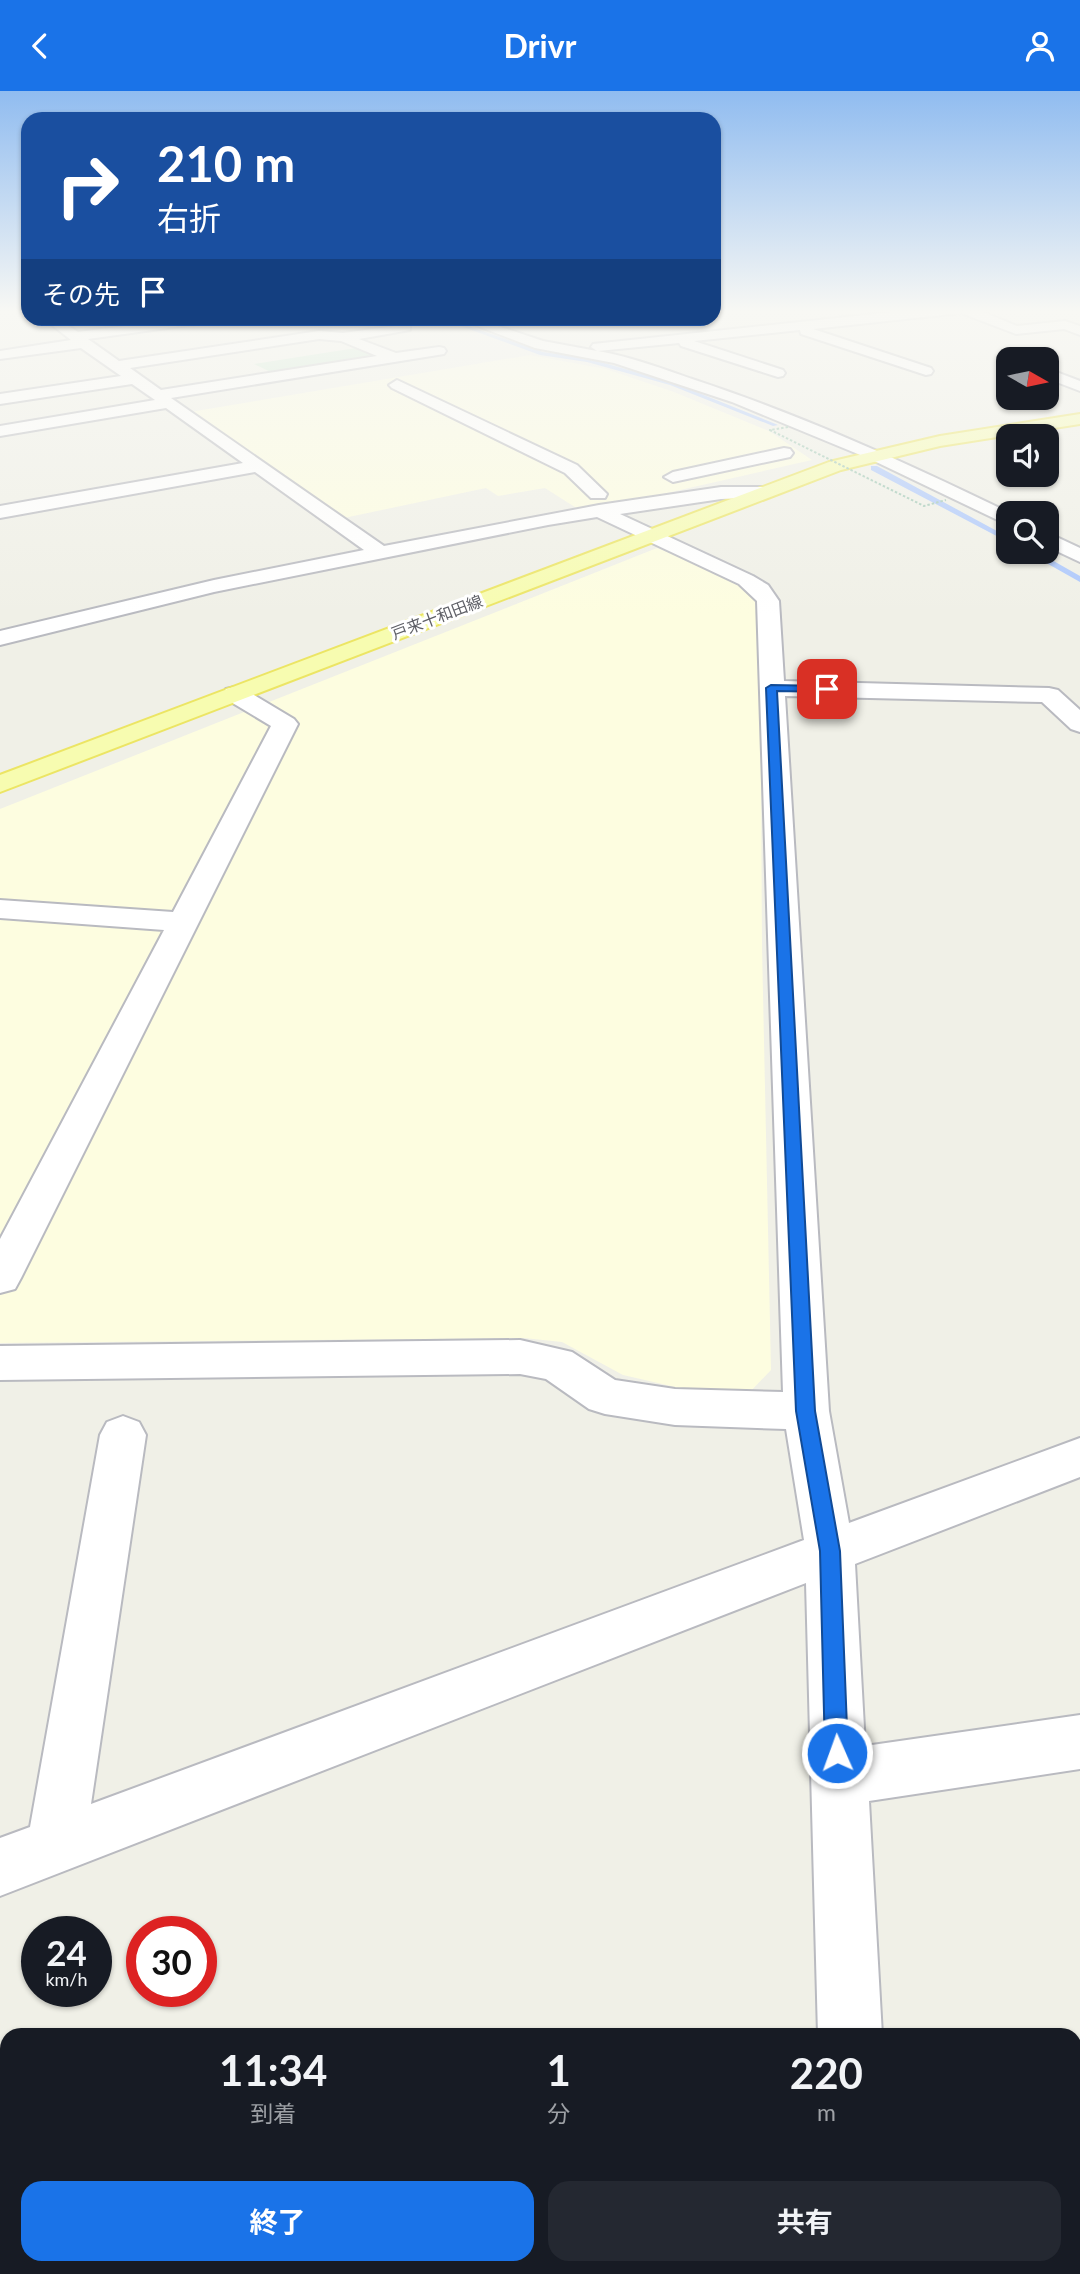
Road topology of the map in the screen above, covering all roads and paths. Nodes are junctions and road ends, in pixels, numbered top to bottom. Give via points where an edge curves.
1 (103, 411) edge
2 (180, 411) edge
3 (452, 411) edge
4 (769, 411) edge
5 (1080, 419) edge
6 (788, 427) dead end
7 (0, 431) edge
8 (784, 453) dead end
9 (876, 455) junction
10 (258, 466) junction
11 (651, 482) dead end
12 (764, 491) junction
13 (946, 500) dead end
14 (605, 502) junction
15 (0, 513) edge
16 (996, 513) edge
17 (652, 535) junction
18 (1059, 545) edge
19 (381, 553) junction
20 (1080, 556) edge
21 (0, 638) edge
22 (771, 688) junction
23 (235, 694) junction
24 (1080, 724) edge
25 (0, 784) edge
26 (0, 909) edge
27 (183, 922) junction
28 (0, 1278) edge
29 (0, 1363) edge
30 (806, 1411) junction
31 (123, 1435) dead end
32 (1077, 1466) edge
33 (830, 1551) junction
34 (1080, 1742) edge
35 (838, 1778) junction
36 (56, 1845) junction
37 (0, 1867) edge
38 (850, 2028) edge

1 - 7 street
2 - 10 street
3 - 14 street via 571,469
4 - 9 street
5 - 9 main road, 戸来十和田線
6 - 13 path, bridge via 770,430 924,506
8 - 11 street
9 - 12 main road, 戸来十和田線
9 - 16 street
10 - 15 street
10 - 19 street
12 - 14 street
12 - 17 main road, 戸来十和田線
14 - 17 street
14 - 19 street
17 - 22 street via 760,590 768,601
17 - 23 main road, 戸来十和田線
18 - 20 street
19 - 21 street via 214,586
22 - 24 street via 1049,695
22 - 30 street
23 - 25 main road, 戸来十和田線
23 - 27 street via 285,723
26 - 27 street
27 - 28 street
29 - 30 street via 520,1356 557,1364 605,1396 675,1407
30 - 33 street
31 - 36 street
32 - 33 street
33 - 35 street
33 - 36 street
34 - 35 street
35 - 38 street
36 - 37 street

